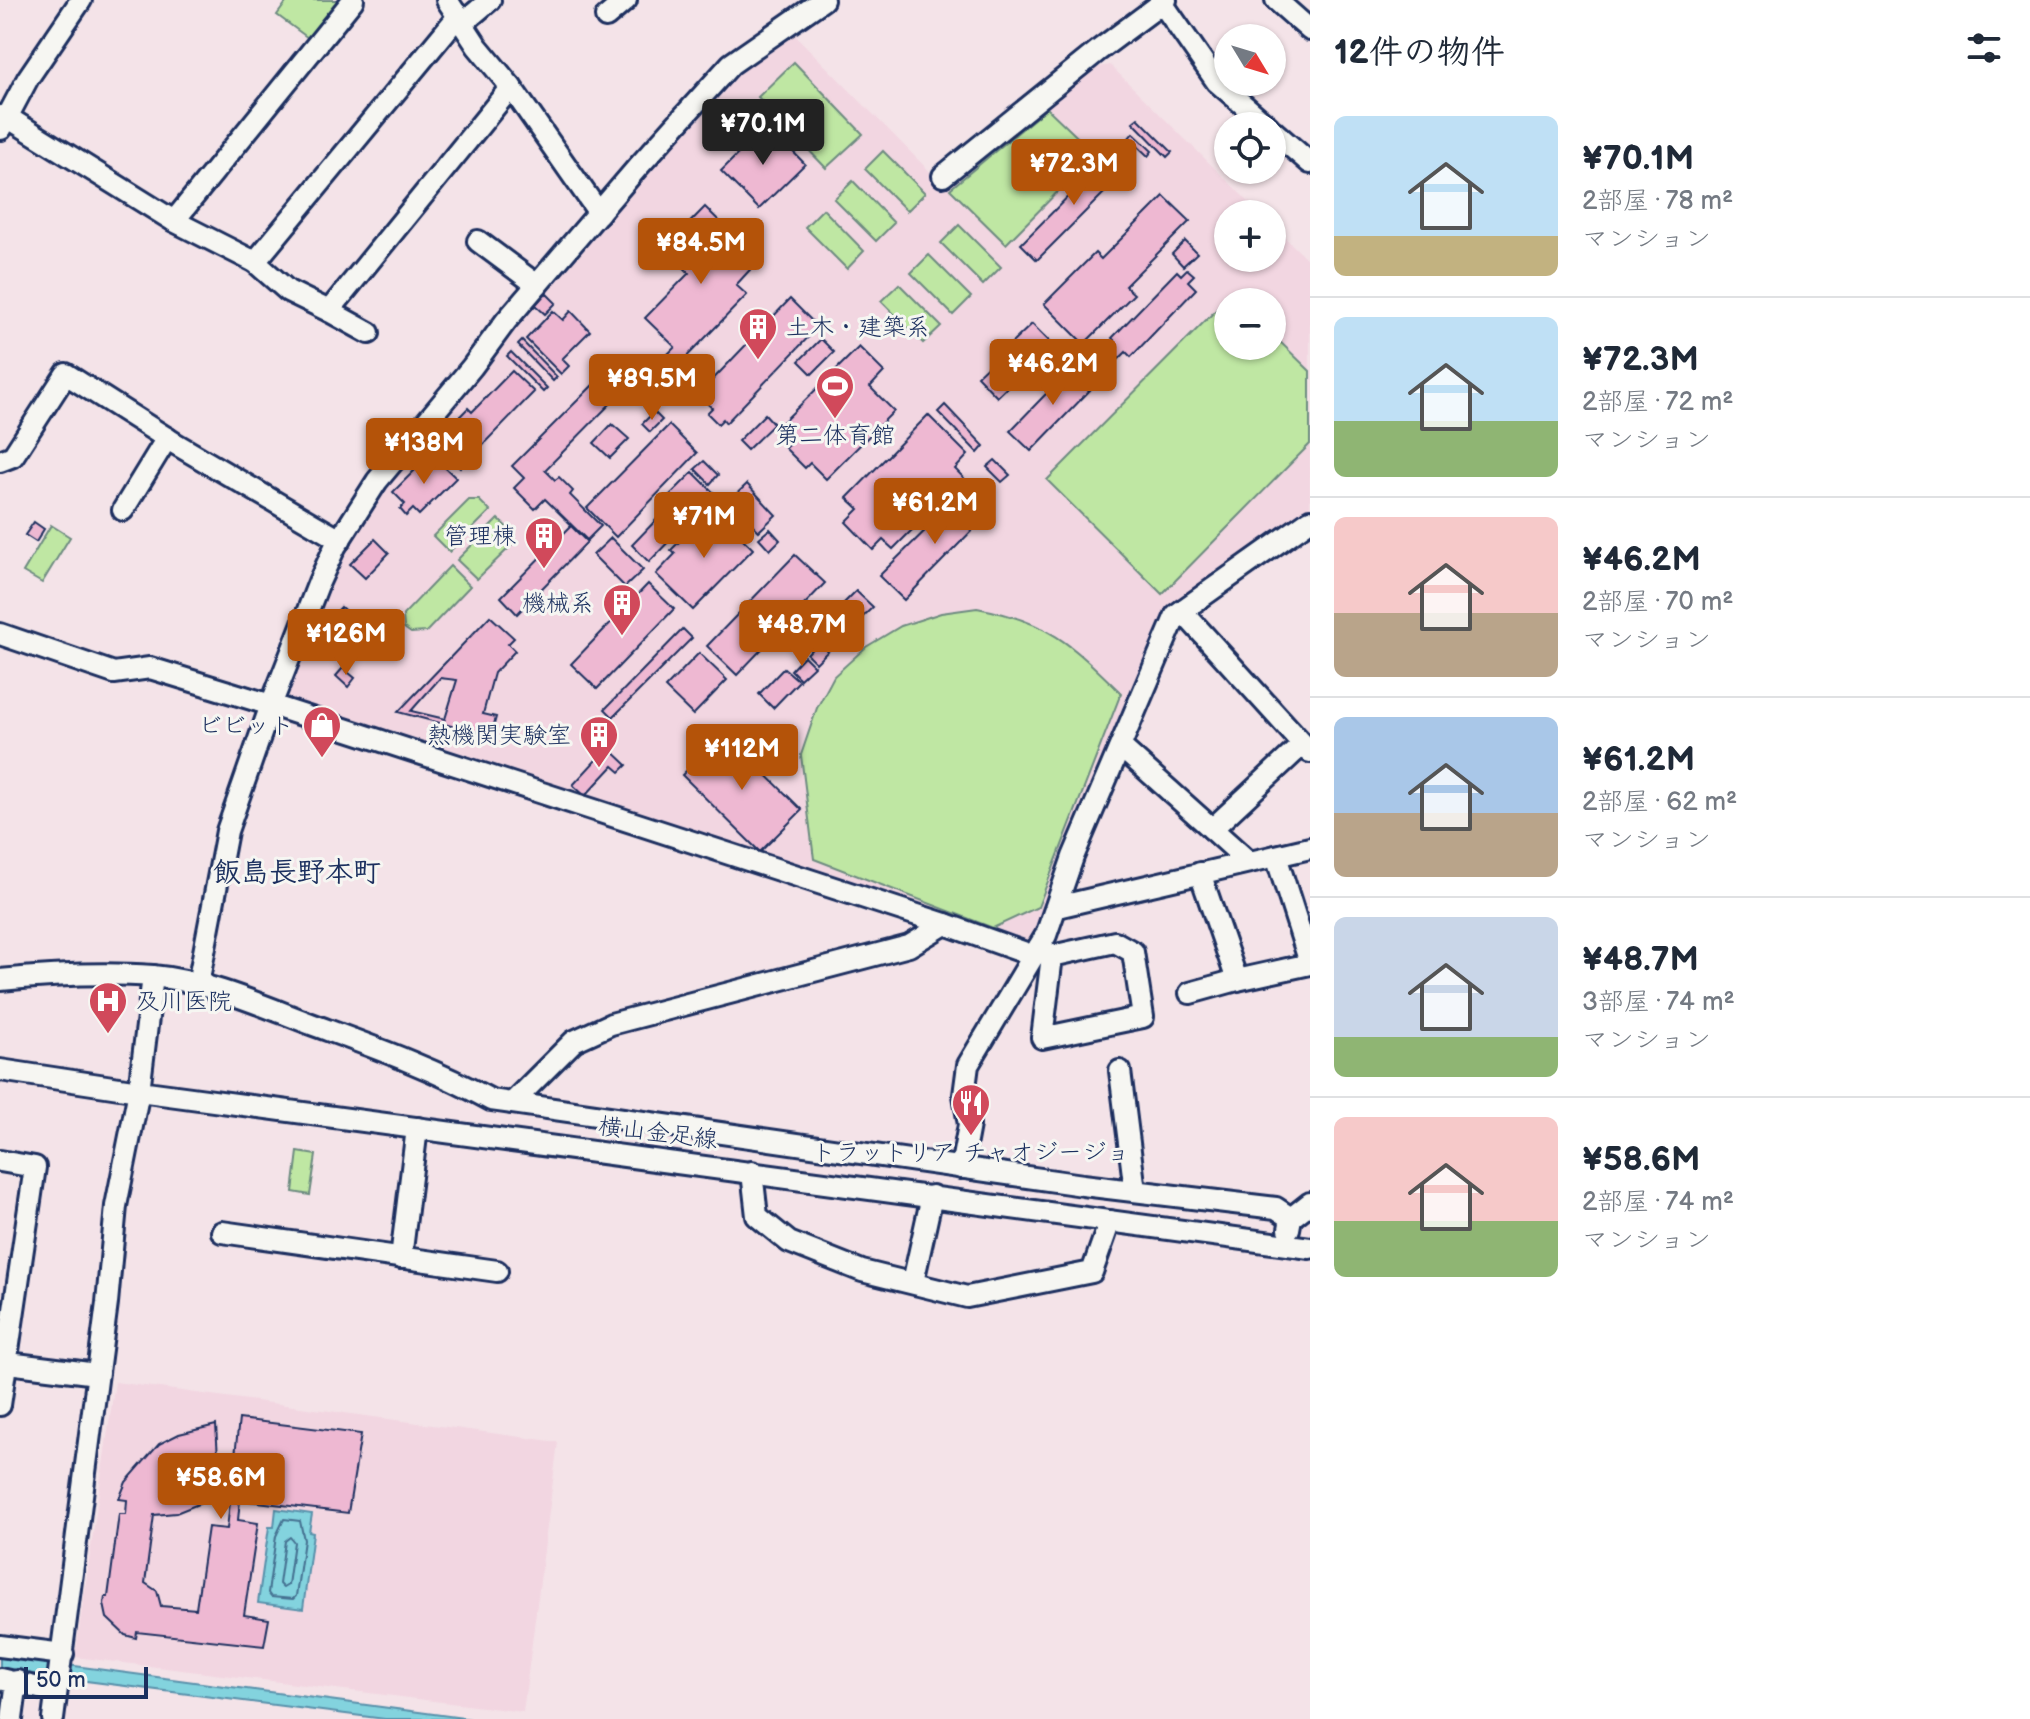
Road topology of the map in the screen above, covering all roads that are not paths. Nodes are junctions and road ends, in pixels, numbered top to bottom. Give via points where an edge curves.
1 (81, 0) edge
2 (353, 0) edge
3 (490, 0) edge
4 (626, 0) edge
5 (823, 0) edge
6 (1276, 0) edge
7 (1163, 1) edge
8 (456, 13) edge
9 (606, 17) dead end
10 (1310, 30) edge
11 (511, 87) junction
12 (1252, 112) edge
13 (2, 121) edge
14 (1286, 142) edge
15 (1310, 163) edge
16 (943, 176) dead end
17 (599, 213) junction
18 (174, 221) junction
19 (478, 241) dead end
20 (255, 262) junction
21 (537, 285) junction
22 (329, 311) junction
23 (369, 333) dead end
24 (167, 438) junction
25 (0, 461) edge
26 (123, 510) dead end
27 (1310, 520) edge
28 (340, 540) junction
29 (1182, 611) junction
30 (0, 634) edge
31 (271, 705) junction
32 (1121, 747) junction
33 (1307, 748) edge
34 (1212, 829) junction
35 (1310, 848) edge
36 (1276, 856) junction
37 (1249, 862) junction
38 (1200, 873) junction
39 (1057, 907) junction
40 (945, 924) junction
41 (1042, 953) junction
42 (1310, 963) edge
43 (153, 976) junction
44 (0, 980) edge
45 (1237, 980) junction
46 (198, 984) junction
47 (1190, 993) dead end
48 (0, 1070) edge
49 (1120, 1071) dead end
50 (139, 1091) junction
51 (512, 1103) junction
52 (417, 1128) junction
53 (0, 1161) edge
54 (961, 1168) junction
55 (752, 1172) junction
56 (1135, 1191) junction
57 (932, 1196) junction
58 (1310, 1203) edge
59 (1291, 1218) junction
60 (1110, 1221) junction
61 (222, 1232) dead end
62 (1287, 1245) junction
63 (1310, 1248) edge
64 (401, 1258) junction
65 (497, 1271) dead end
66 (913, 1282) junction
67 (3, 1363) edge
68 (97, 1374) junction
69 (0, 1405) edge
70 (0, 1646) edge
71 (60, 1672) junction
72 (8, 1680) edge
73 (12, 1719) edge
74 (53, 1719) edge

1 - 13 street
2 - 18 street
3 - 8 street
4 - 9 street
5 - 17 street via 731,64
6 - 10 street
7 - 12 street via 1217,82
7 - 16 street
8 - 11 street
8 - 20 street
11 - 17 street
11 - 22 street
13 - 18 street
14 - 15 street
17 - 21 street
18 - 20 street
19 - 21 street
20 - 22 street via 288,291
21 - 28 street via 377,481
22 - 23 street
24 - 25 street via 66,374 13,456
24 - 26 street
24 - 28 street
27 - 29 street
28 - 31 street via 313,594
29 - 32 street
29 - 33 street
30 - 31 street via 114,673 150,668
31 - 40 street
31 - 46 street via 227,831
32 - 34 street
32 - 39 street
33 - 34 street
34 - 37 street
35 - 36 street
36 - 37 street
36 - 42 street
37 - 38 street
38 - 39 street
38 - 45 street
39 - 41 street
40 - 41 street
40 - 51 street via 909,946 611,1024 574,1041
41 - 41 street via 1042,1038 1143,1017 1133,952 1115,942
41 - 54 street via 968,1065 964,1095 969,1125
42 - 45 street
43 - 44 street
43 - 46 street
43 - 50 street
45 - 47 street
46 - 51 street via 440,1072 491,1100
48 - 50 street, 横山金足線
49 - 56 street
50 - 52 street, 横山金足線
50 - 68 street via 116,1206
51 - 54 street
52 - 55 street, 横山金足線
52 - 64 street
53 - 67 street via 35,1167
54 - 56 street
55 - 57 street, 横山金足線
55 - 66 street via 757,1216 789,1242 862,1271
56 - 59 street via 1276,1208
57 - 60 street, 横山金足線
57 - 66 street
58 - 59 street
59 - 62 street
60 - 62 street, 横山金足線
60 - 66 street via 1092,1272 967,1297
61 - 64 street
62 - 63 street, 横山金足線
64 - 65 street
67 - 68 street
67 - 69 street
68 - 71 street
70 - 71 street
71 - 72 street
71 - 74 street
72 - 73 street

